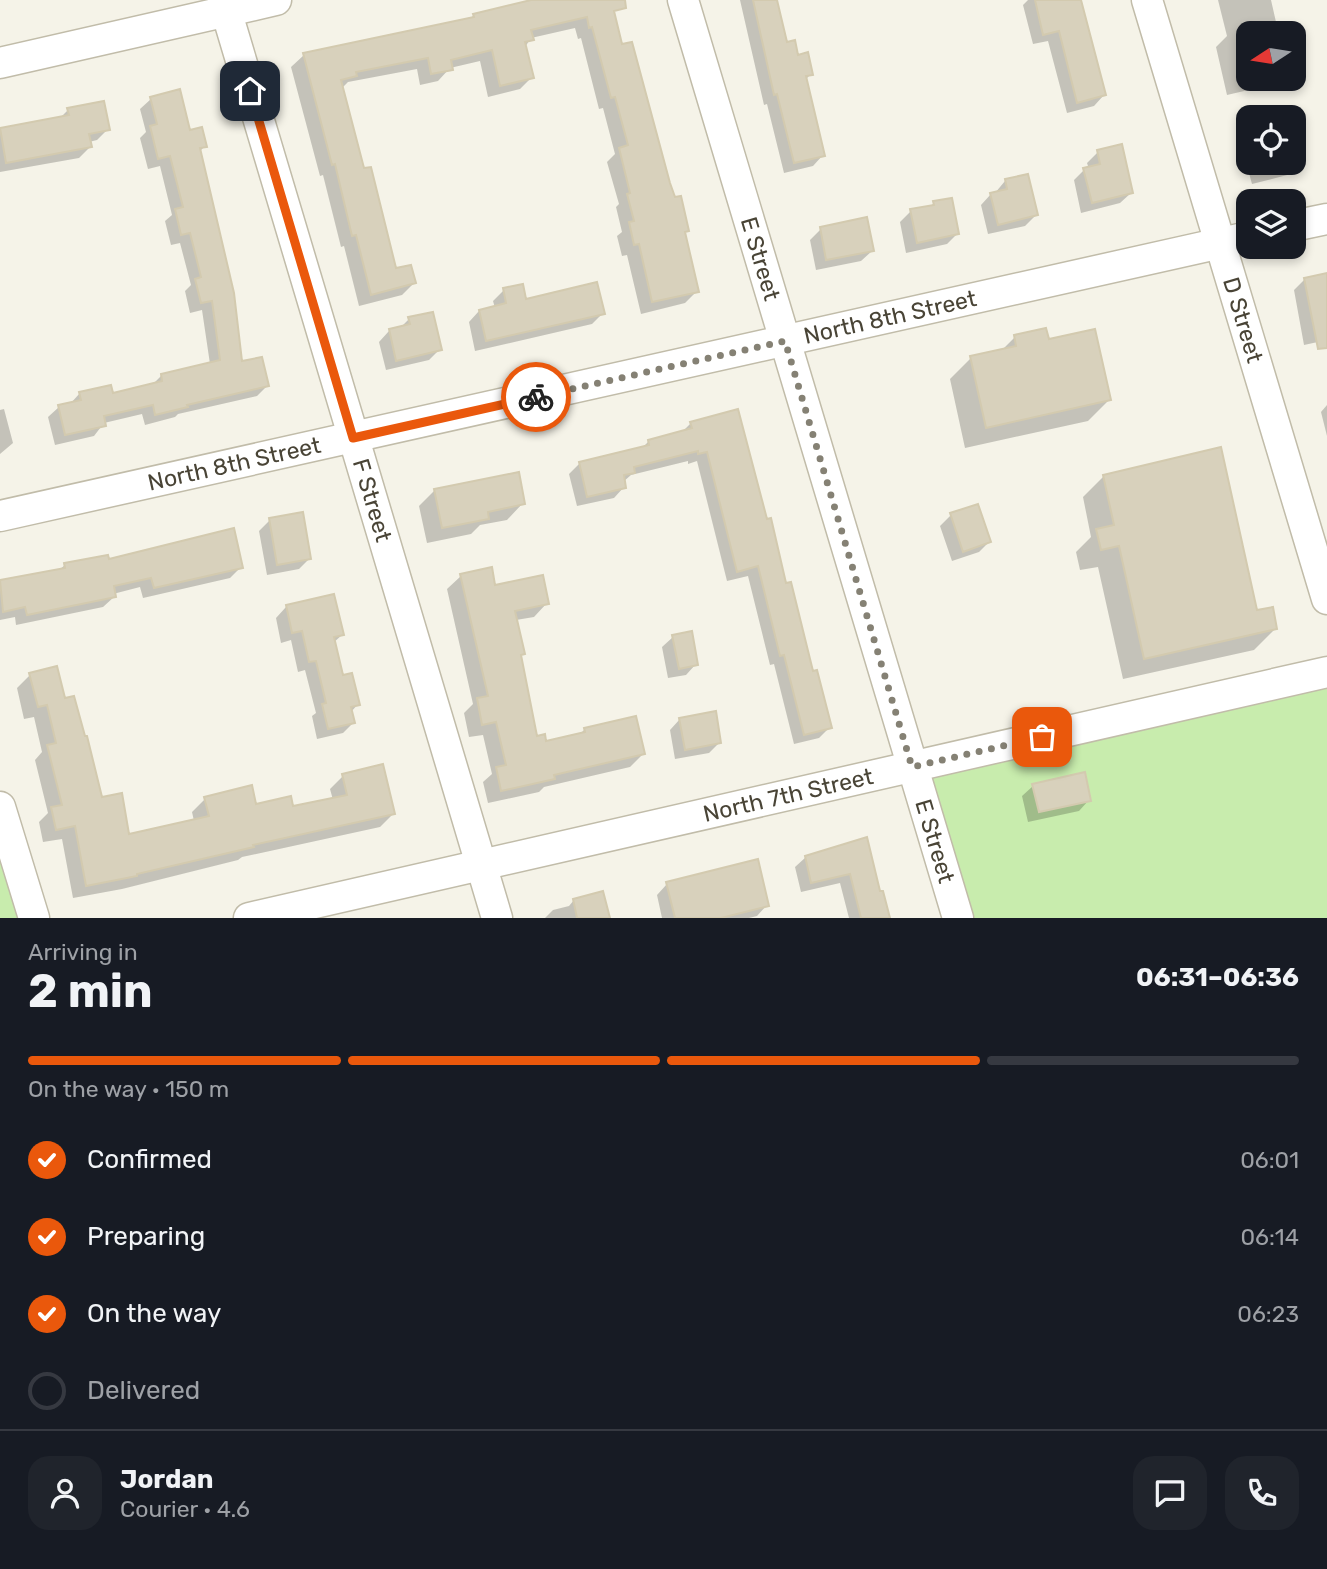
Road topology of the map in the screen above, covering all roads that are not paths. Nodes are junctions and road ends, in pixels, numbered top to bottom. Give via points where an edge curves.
1 (276, 0) edge
2 (683, 0) edge
3 (1147, 0) edge
4 (224, 6) edge
5 (0, 63) edge
6 (1327, 219) edge
7 (1306, 223) edge
8 (1234, 240) edge
9 (785, 341) junction
10 (353, 438) junction
11 (0, 516) edge
12 (1327, 599) edge
13 (1327, 672) edge
14 (912, 767) junction
15 (0, 807) edge
16 (481, 865) junction
17 (34, 918) edge
18 (249, 918) edge
19 (497, 918) edge
20 (958, 918) edge

1 - 4 street
2 - 9 street, E Street
3 - 8 street, D Street
4 - 5 street
4 - 10 street, F Street
6 - 7 street
8 - 9 street, North 8th Street
8 - 12 street, D Street
9 - 10 street, North 8th Street
9 - 14 street, E Street
10 - 11 street, North 8th Street
10 - 16 street, F Street
13 - 14 street, North 7th Street
14 - 16 street, North 7th Street
14 - 20 street, E Street
15 - 17 street
16 - 18 street, North 7th Street
16 - 19 street, F Street

